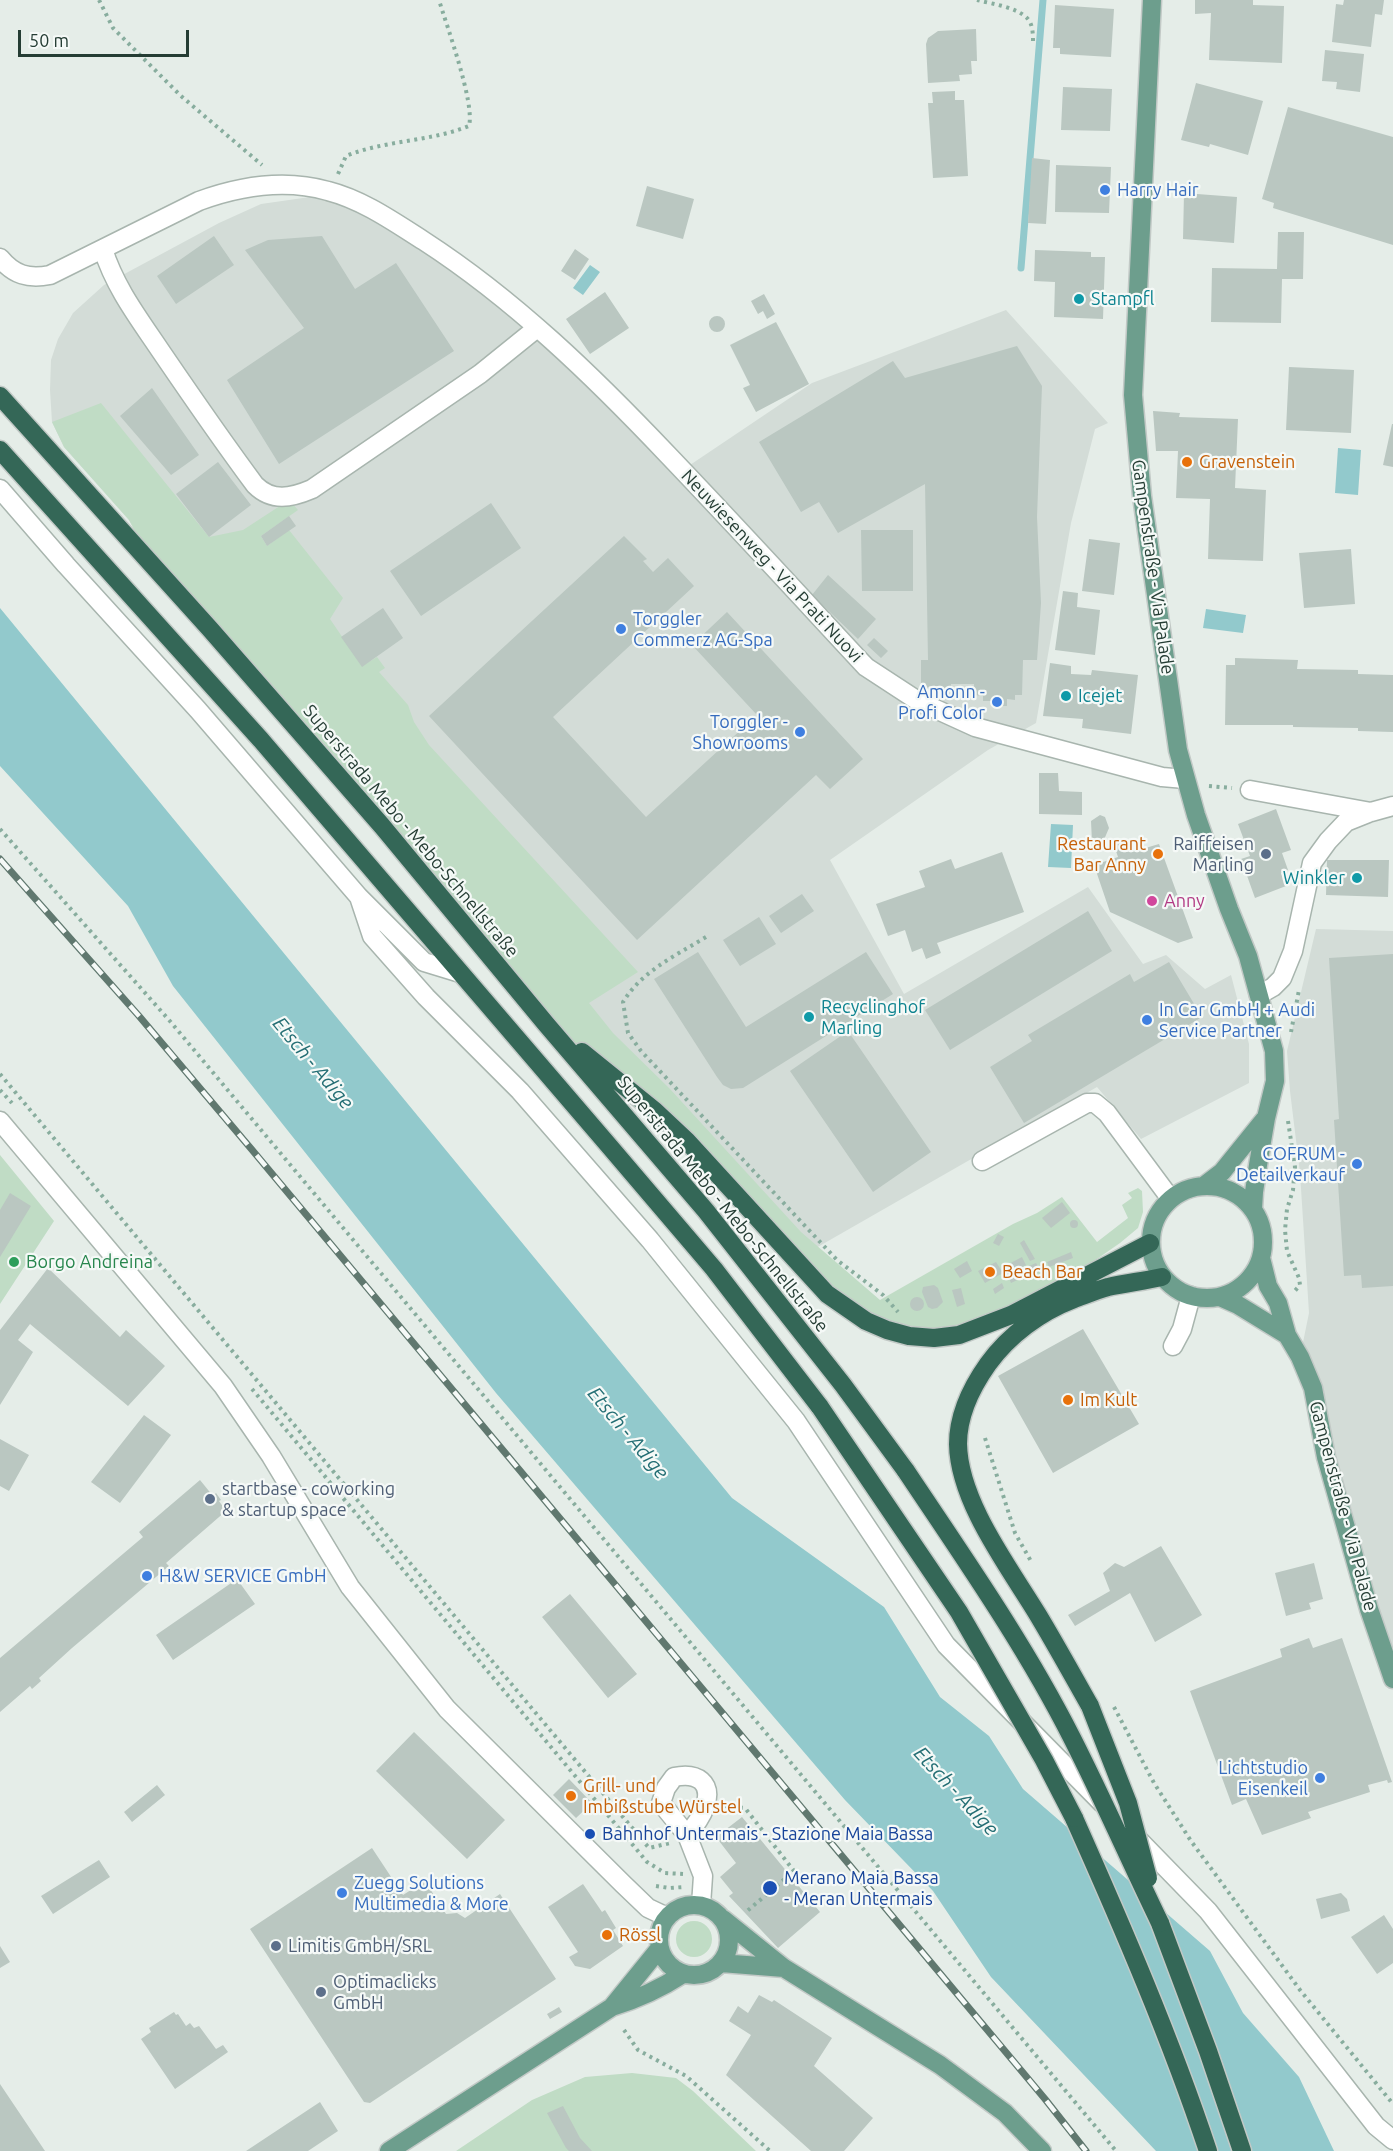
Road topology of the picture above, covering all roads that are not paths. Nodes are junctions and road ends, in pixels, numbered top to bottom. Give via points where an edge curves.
1 (1152, 0) edge
2 (103, 249) junction
3 (0, 258) edge
4 (537, 328) junction
5 (0, 396) edge
6 (0, 450) edge
7 (0, 489) edge
8 (1185, 779) junction
9 (1250, 790) road end
10 (1393, 806) edge
11 (1371, 812) junction
12 (359, 897) junction
13 (460, 973) junction
14 (1259, 994) junction
15 (546, 1024) junction
16 (1266, 1118) junction
17 (0, 1121) edge
18 (982, 1161) dead end
19 (1205, 1185) junction
20 (1170, 1198) junction
21 (1254, 1209) junction
22 (1150, 1243) junction
23 (1261, 1258) junction
24 (1162, 1277) junction
25 (1191, 1296) junction
26 (1220, 1298) junction
27 (1287, 1335) junction
28 (1173, 1346) dead end
29 (1393, 1679) edge
30 (683, 1838) road end
31 (701, 1905) junction
32 (667, 1917) junction
33 (723, 1919) junction
34 (1160, 1923) junction
35 (659, 1949) junction
36 (721, 1963) junction
37 (784, 1968) junction
38 (683, 1974) junction
39 (612, 2007) junction
40 (1393, 2140) edge
41 (389, 2151) edge
42 (1042, 2151) edge
43 (1208, 2151) edge
44 (1242, 2151) edge

1 - 8 main road, Gampenstraße - Via Palade via 1134,417 1173,721
2 - 3 street, Neuwiesenweg - Via Prati Nuovi via 38,277 19,275
2 - 4 street, Neuwiesenweg - Via Prati Nuovi via 210,197 276,185 316,188 360,202 398,224 459,264
2 - 4 street via 124,297 186,389 255,485 273,497 287,498 312,489 480,375
4 - 8 street, Neuwiesenweg - Via Prati Nuovi via 604,388 866,667 918,701 975,727 1162,777
5 - 15 highway, Superstrada Mebo - Mebo-Schnellstraße via 366,808
6 - 13 highway via 261,740
7 - 12 street
8 - 14 main road, Gampenstraße - Via Palade
9 - 11 street
10 - 11 street
11 - 14 street via 1346,822 1312,863 1290,961 1282,978
12 - 13 street via 424,963
12 - 40 street via 372,936 426,997 520,1091 650,1240 796,1421 946,1645 1208,1911 1376,2126
13 - 43 highway, bridge via 714,1269 820,1407 959,1612 1074,1818 1143,1973
14 - 16 main road, Gampenstraße - Via Palade via 1274,1051 1275,1081
15 - 22 highway via 687,1141 827,1294 866,1321 887,1330 917,1337 958,1335 1011,1316
15 - 34 highway, Superstrada Mebo - Mebo-Schnellstraße, bridge via 706,1211 906,1471 1025,1655 1071,1737
16 - 19 main road, Gampenstraße - Via Palade via 1222,1172
16 - 21 main road, Gampenstraße - Via Palade
17 - 32 street via 223,1386 271,1456 350,1587 447,1709 648,1908
18 - 20 street via 1087,1103 1095,1103 1107,1113
19 - 20 main road via 1182,1190
19 - 21 main road via 1225,1188
20 - 22 main road via 1155,1218
21 - 23 main road via 1263,1232
22 - 24 main road via 1153,1261
23 - 26 main road via 1246,1283
23 - 27 main road, Gampenstraße - Via Palade
24 - 25 main road
24 - 34 highway, bridge via 1107,1287 1071,1300 1042,1314 1014,1335 995,1354 968,1397 958,1443 960,1467 982,1524 1090,1706 1128,1803
25 - 26 main road
25 - 28 street
26 - 27 main road, Gampenstraße - Via Palade
27 - 29 main road, Gampenstraße - Via Palade via 1313,1388 1326,1457
30 - 31 street via 703,1876
31 - 32 main road via 676,1909
31 - 33 main road
32 - 35 main road via 658,1938
33 - 36 main road via 729,1941
33 - 37 main road
34 - 44 highway, Superstrada Mebo - Mebo-Schnellstraße
35 - 38 main road via 664,1960
35 - 39 main road
36 - 37 main road
36 - 38 main road via 711,1971
37 - 42 main road via 940,2065 1005,2113
38 - 39 main road via 641,1998
39 - 41 main road

